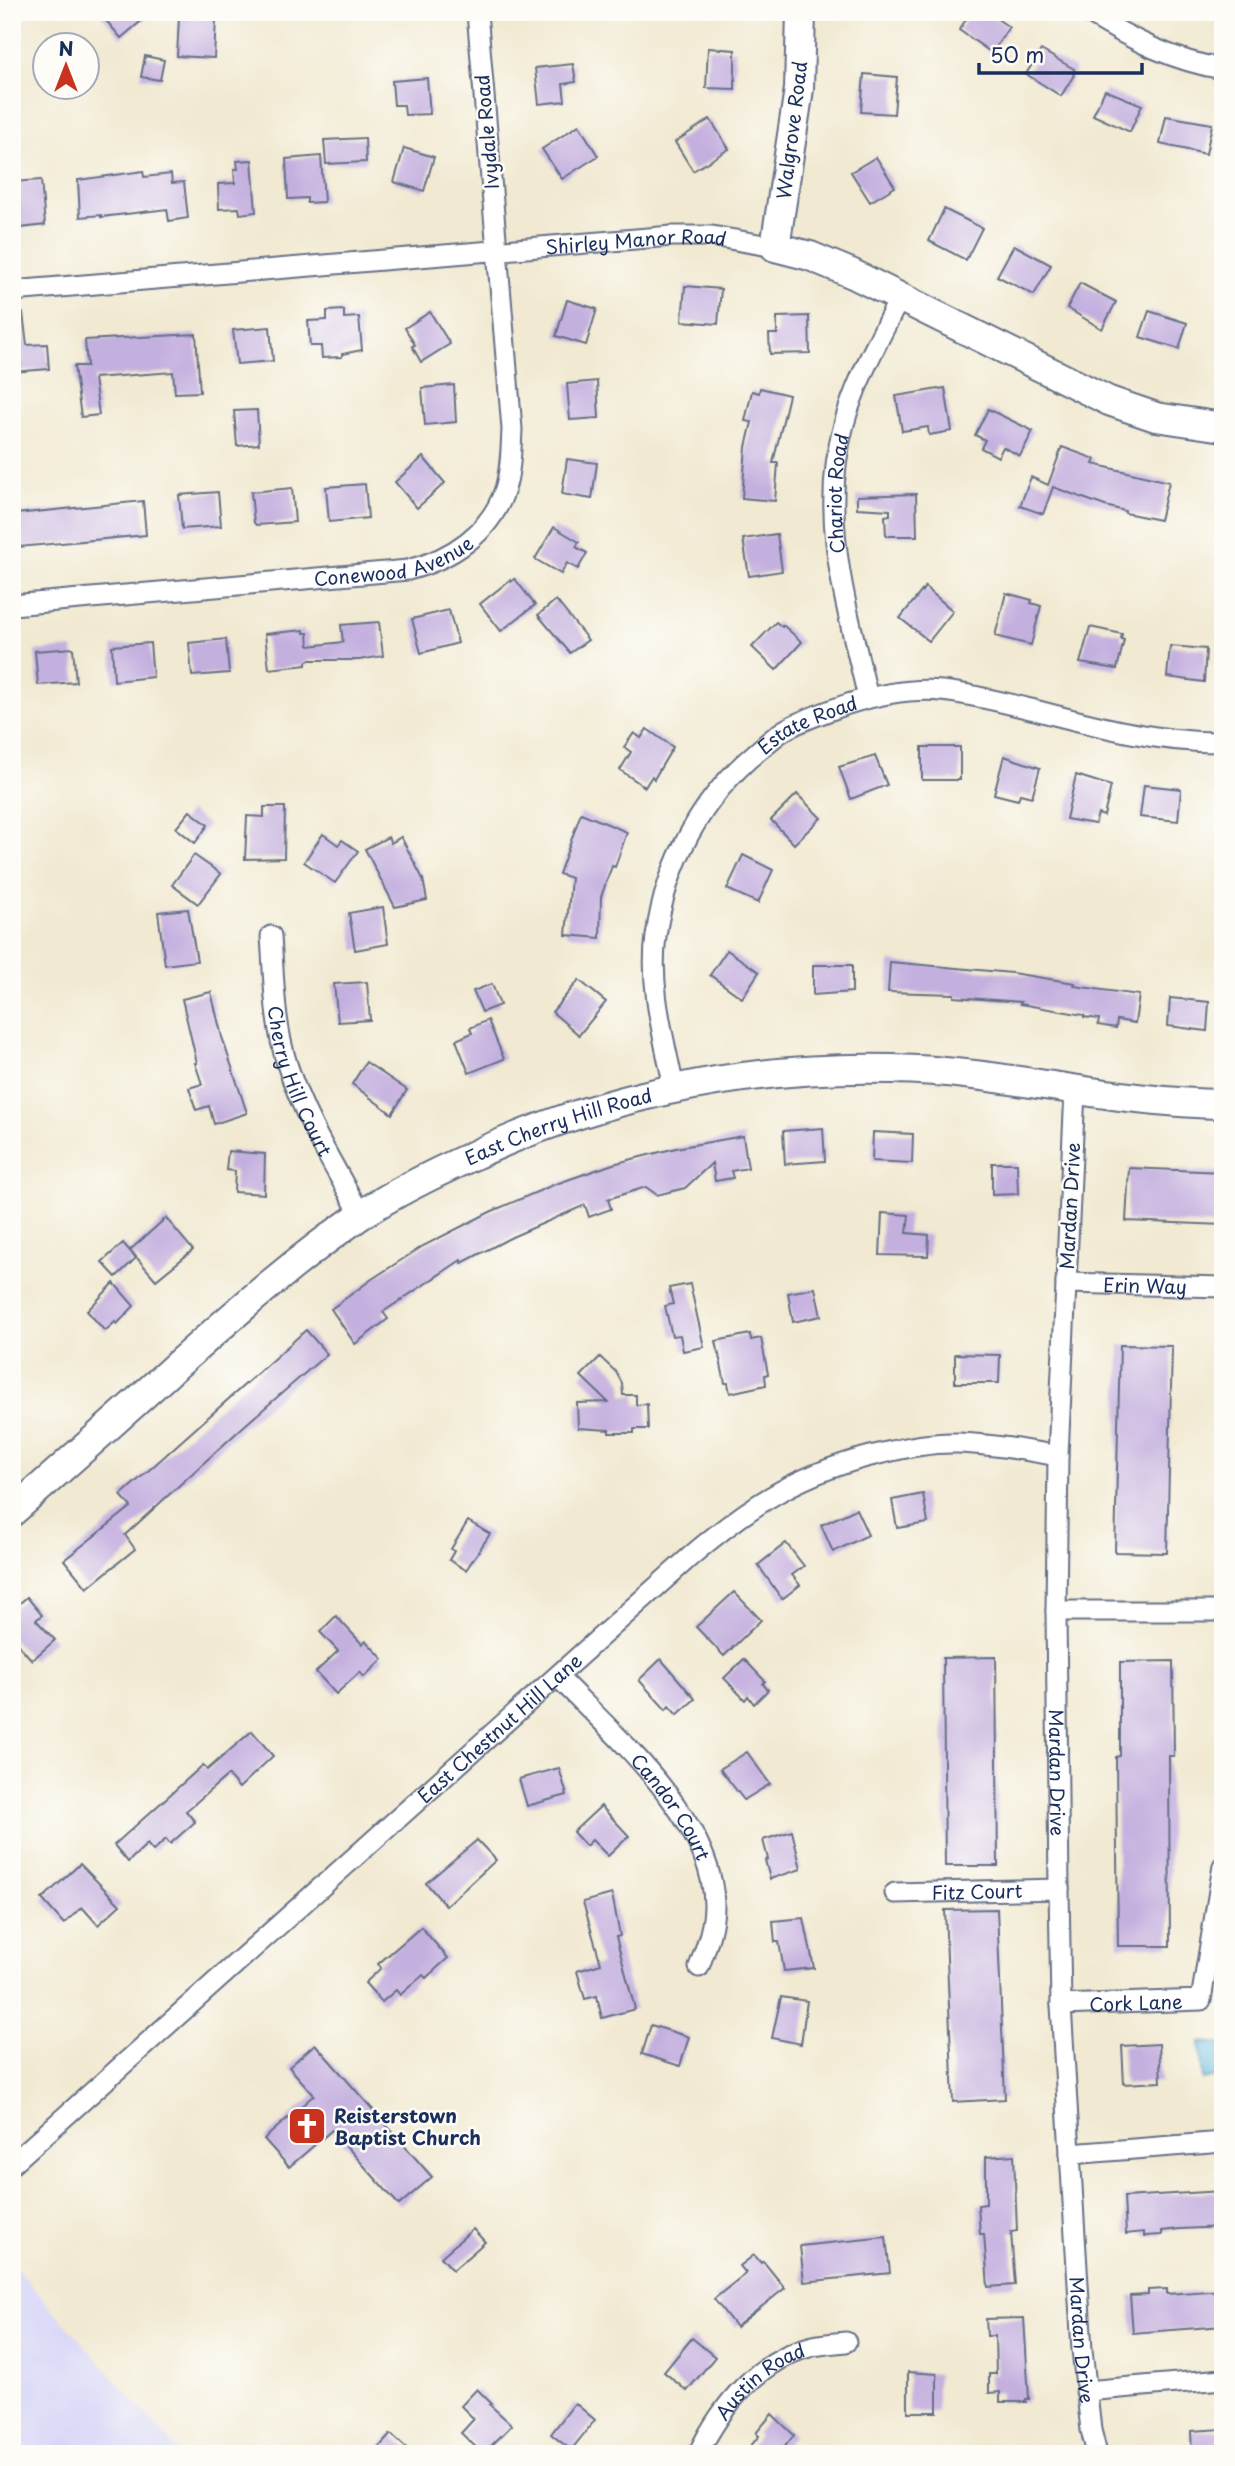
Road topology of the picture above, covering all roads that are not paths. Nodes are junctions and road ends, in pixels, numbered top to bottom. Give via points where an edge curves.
1 (477, 12) edge
2 (801, 12) edge
3 (1087, 12) edge
4 (1223, 69) edge
5 (775, 247) junction
6 (496, 251) junction
7 (12, 291) edge
8 (900, 297) junction
9 (1223, 427) edge
10 (12, 605) edge
11 (868, 698) junction
12 (1223, 742) edge
13 (271, 936) dead end
14 (674, 1088) junction
15 (1075, 1091) junction
16 (1223, 1104) edge
17 (361, 1215) junction
18 (1066, 1283) junction
19 (1223, 1287) edge
20 (1058, 1456) junction
21 (12, 1512) edge
22 (1056, 1611) junction
23 (1223, 1611) edge
24 (558, 1677) junction
25 (1223, 1866) edge
26 (1059, 1889) junction
27 (895, 1893) dead end
28 (699, 1967) dead end
29 (1061, 2005) junction
30 (1223, 2142) edge
31 (1070, 2154) junction
32 (12, 2164) edge
33 (846, 2342) dead end
34 (1223, 2379) edge
35 (1086, 2391) junction
36 (698, 2454) edge
37 (1097, 2454) edge

1 - 6 street, Ivydale Road
2 - 5 main road, Walgrove Road via 799,89
3 - 4 street via 1155,51
5 - 6 street, Shirley Manor Road via 712,236 672,236
5 - 8 main road, Shirley Manor Road via 810,256
6 - 7 street, Shirley Manor Road
6 - 10 street, Conewood Avenue via 511,463 505,490 492,515 452,554 408,570
8 - 9 main road, Shirley Manor Road via 1109,401 1156,417
8 - 11 street, Chariot Road via 844,424 833,490 839,569
11 - 12 street, Estate Road via 939,690 1143,735
11 - 14 street, Estate Road via 787,728 749,758 720,787 676,860 663,898 654,975
13 - 17 street, Cherry Hill Court via 276,1009 286,1062 310,1122
14 - 15 main road, East Cherry Hill Road via 740,1076 894,1069 955,1072
14 - 17 main road, East Cherry Hill Road via 542,1126 422,1180
15 - 16 main road, East Cherry Hill Road via 1145,1101
15 - 18 street, Mardan Drive
17 - 21 main road, East Cherry Hill Road via 259,1292
18 - 19 street, Erin Way
18 - 20 street, Mardan Drive
20 - 22 street, Mardan Drive
20 - 24 street, East Chestnut Hill Lane via 953,1442 905,1447 825,1468 736,1518
22 - 23 street
22 - 26 street, Mardan Drive
24 - 28 street, Candor Court via 667,1792 689,1824 710,1875 714,1905 710,1938
24 - 32 street, East Chestnut Hill Lane
25 - 29 street, Cork Lane via 1201,2000
26 - 27 street, Fitz Court
26 - 29 street, Mardan Drive
29 - 31 street, Mardan Drive
30 - 31 street
31 - 35 street, Mardan Drive
33 - 36 street, Austin Road via 812,2346 777,2361 746,2384
34 - 35 street
35 - 37 street, Mardan Drive

